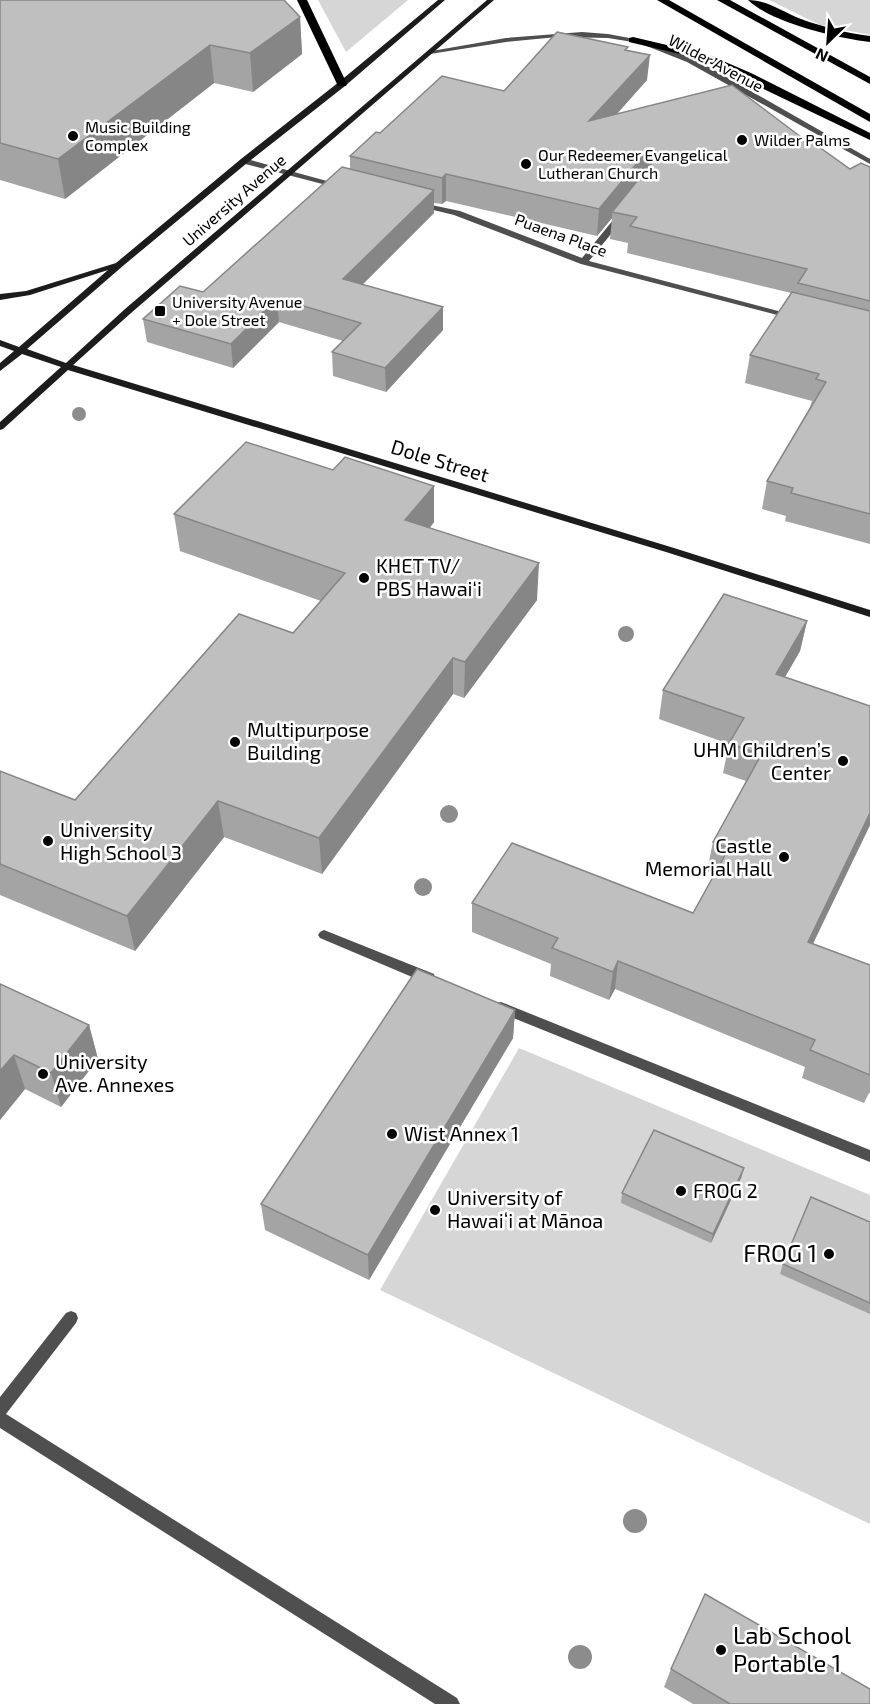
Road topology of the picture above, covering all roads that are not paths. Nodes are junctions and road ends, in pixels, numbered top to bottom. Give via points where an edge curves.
1 (302, 0) edge
2 (442, 0) edge
3 (490, 0) edge
4 (663, 0) edge
5 (722, 0) edge
6 (753, 0) edge
7 (870, 39) edge
8 (633, 40) junction
9 (430, 52) junction
10 (870, 81) edge
11 (342, 84) junction
12 (870, 118) edge
13 (870, 137) edge
14 (244, 161) junction
15 (870, 162) edge
16 (287, 173) junction
17 (354, 189) edge
18 (411, 202) edge
19 (628, 208) edge
20 (584, 262) junction
21 (121, 263) junction
22 (0, 297) edge
23 (802, 318) edge
24 (0, 343) edge
25 (21, 350) junction
26 (69, 367) junction
27 (0, 368) edge
28 (0, 427) edge
29 (870, 614) edge
30 (324, 935) dead end
31 (444, 984) edge
32 (488, 1001) edge
33 (870, 1156) edge
34 (71, 1318) dead end
35 (0, 1409) edge
36 (0, 1419) edge
37 (451, 1704) edge

1 - 11 highway
2 - 11 main road, University Avenue
3 - 9 main road, University Avenue
4 - 12 highway
5 - 10 highway
6 - 7 highway via 804,25
8 - 9 street, Wilder Avenue via 582,34 531,36
8 - 13 highway via 704,57
8 - 15 street, Wilder Avenue via 690,60
9 - 16 main road, University Avenue
11 - 14 main road, University Avenue
14 - 16 street
14 - 21 main road, University Avenue
16 - 17 street
16 - 26 main road, University Avenue
18 - 20 street, Puaena Place via 457,213
19 - 20 street
20 - 23 street, Puaena Place
21 - 22 main road
21 - 25 main road, University Avenue
24 - 25 main road, Dole Street
25 - 26 main road, Dole Street
25 - 27 main road, University Avenue
26 - 28 main road, University Avenue
26 - 29 main road, Dole Street
30 - 31 street
32 - 33 street
34 - 35 street
36 - 37 street

